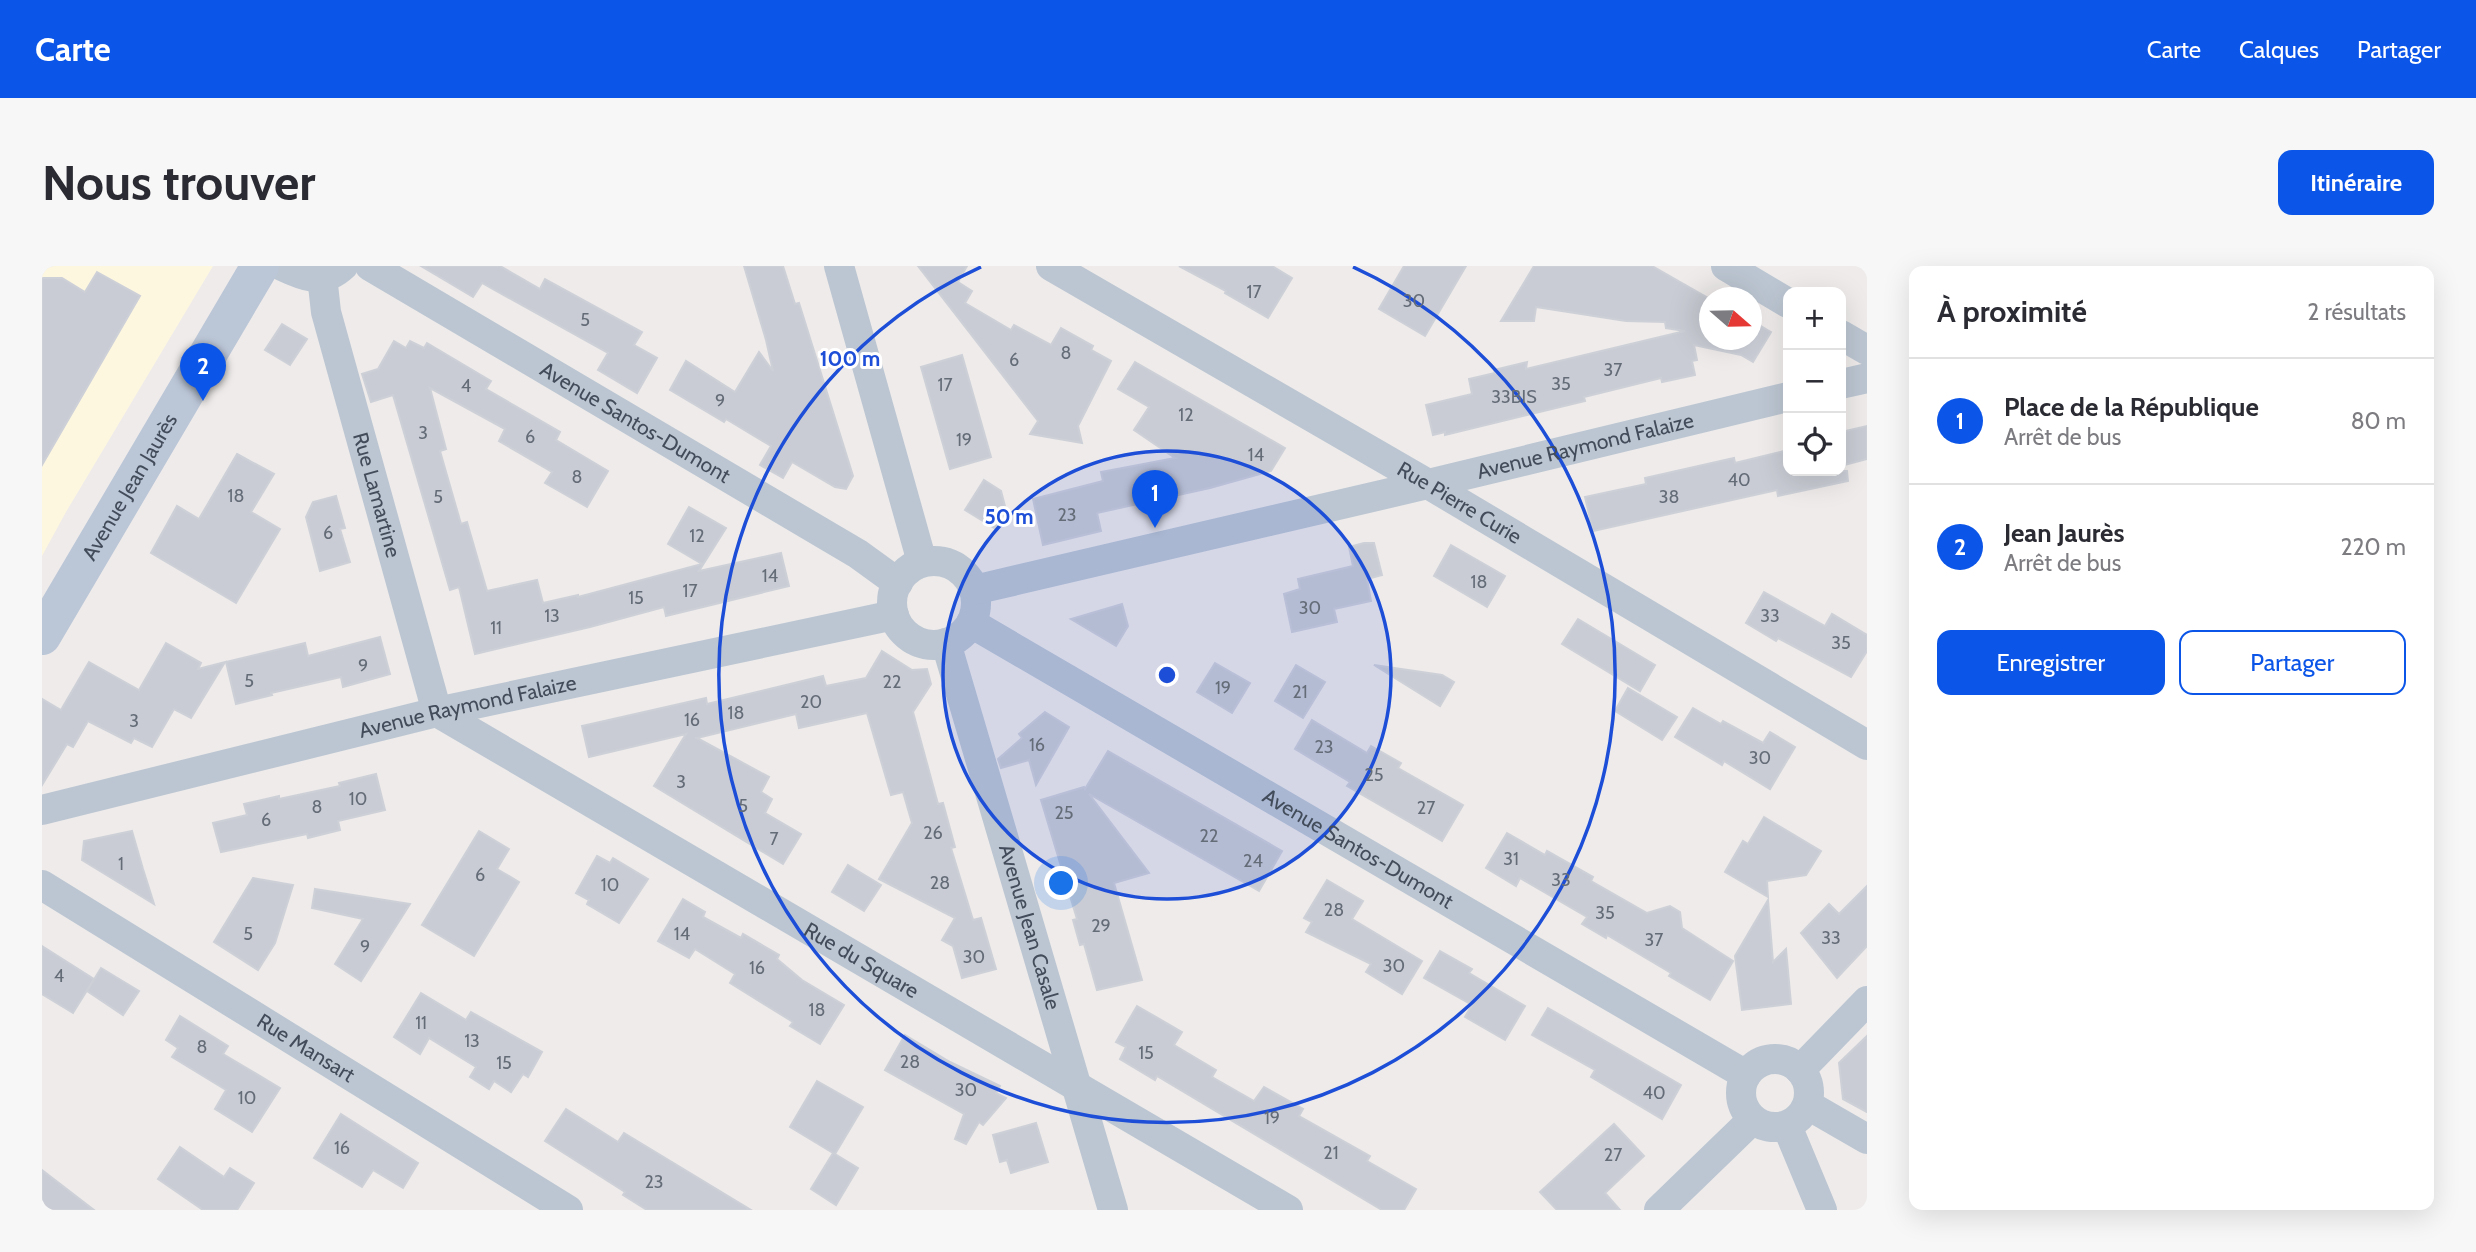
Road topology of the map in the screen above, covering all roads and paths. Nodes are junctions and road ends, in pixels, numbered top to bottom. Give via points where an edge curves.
1 (260, 266) edge
2 (282, 266) edge
3 (370, 266) edge
4 (839, 266) edge
5 (1051, 266) edge
6 (1726, 266) edge
7 (332, 271) edge
8 (1783, 300) edge
9 (1846, 338) edge
10 (1867, 350) edge
11 (1867, 378) edge
12 (1846, 383) edge
13 (1783, 398) edge
14 (1428, 485) junction
15 (922, 562) junction
16 (898, 583) junction
17 (974, 590) junction
18 (894, 615) junction
19 (971, 622) junction
20 (42, 636) edge
21 (946, 643) junction
22 (437, 712) junction
23 (1867, 745) edge
24 (42, 810) edge
25 (42, 885) edge
26 (1867, 1001) edge
27 (1800, 1070) junction
28 (1746, 1075) junction
29 (1078, 1086) junction
30 (1798, 1115) junction
31 (1752, 1119) junction
32 (1867, 1139) edge
33 (569, 1210) edge
34 (1113, 1210) edge
35 (1288, 1210) edge
36 (1659, 1210) edge
37 (1822, 1210) edge

1 - 20 street, Avenue Jean Jaurès
2 - 7 street via 306,278
3 - 16 street, Avenue Santos-Dumont via 858,554
4 - 15 street
5 - 14 street, Rue Pierre Curie
6 - 8 street
7 - 22 street, Rue Lamartine via 326,312
9 - 10 street
11 - 12 street
13 - 14 street, Avenue Raymond Falaize
14 - 17 street, Avenue Raymond Falaize
14 - 23 street, Rue Pierre Curie
15 - 16 street
15 - 17 street via 948,563 960,569
16 - 18 street
17 - 19 street
18 - 21 street via 909,636 920,642
18 - 22 street, Avenue Raymond Falaize
19 - 21 street
19 - 28 street, Avenue Santos-Dumont
21 - 29 street, Avenue Jean Casale
22 - 24 street, Avenue Raymond Falaize
22 - 29 street, Rue du Square
25 - 33 street, Rue Mansart
26 - 27 street
27 - 28 street via 1792,1063 1772,1059
27 - 30 street via 1809,1087
28 - 31 street via 1741,1094
29 - 34 street, Avenue Jean Casale
29 - 35 street, Rue du Square
30 - 31 street via 1769,1127
30 - 32 street
30 - 37 street
31 - 36 street

